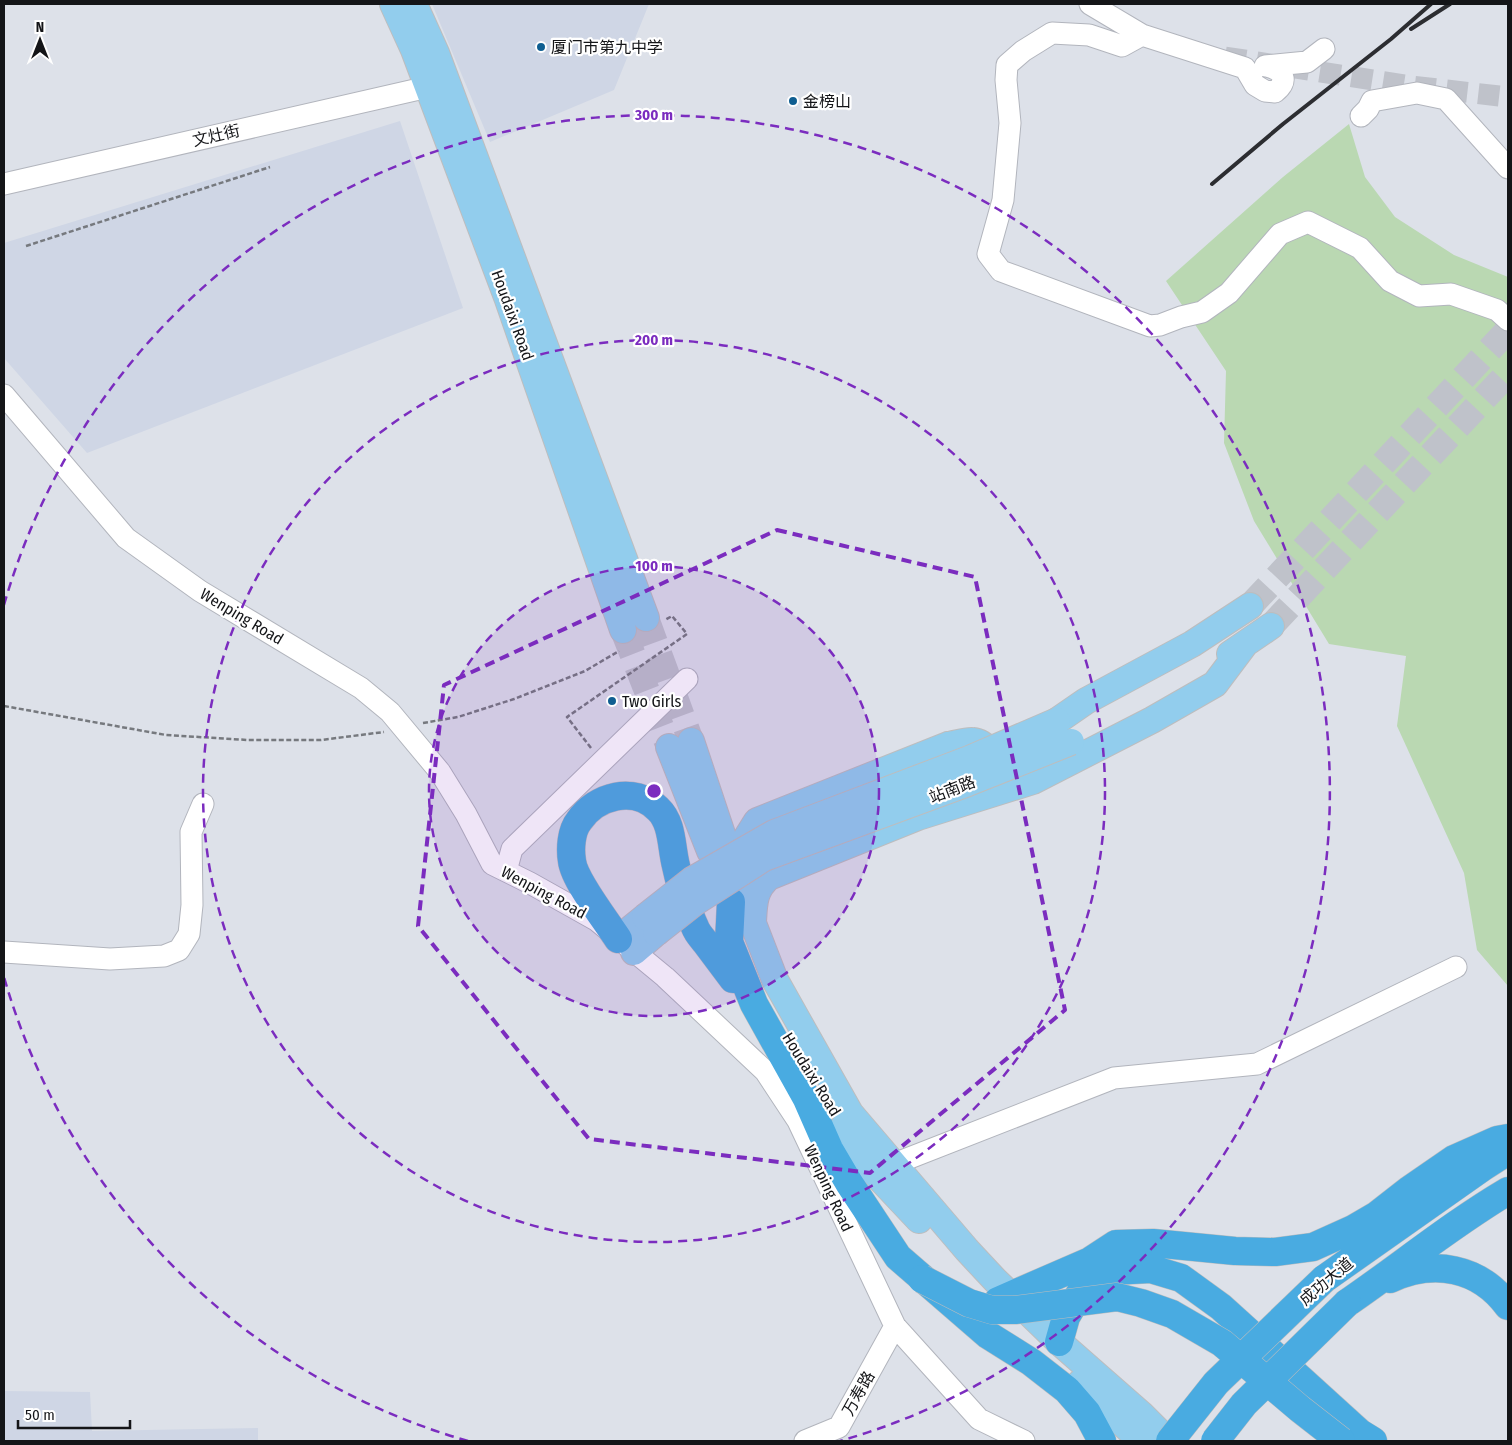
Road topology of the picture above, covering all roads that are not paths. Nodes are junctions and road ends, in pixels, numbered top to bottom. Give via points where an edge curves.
1 (393, 4) edge
2 (414, 4) edge
3 (1090, 4) edge
4 (1142, 35) junction
5 (1324, 49) dead end
6 (428, 87) junction
7 (1362, 116) dead end
8 (1508, 168) edge
9 (4, 184) edge
10 (1508, 320) edge
11 (4, 394) edge
12 (1250, 606) tunnel mouth
13 (655, 619) tunnel mouth
14 (1272, 626) tunnel mouth
15 (622, 640) tunnel mouth
16 (1245, 644) junction
17 (687, 679) dead end
18 (203, 804) dead end
19 (958, 804) junction
20 (737, 854) junction
21 (506, 871) junction
22 (731, 902) junction
23 (752, 922) junction
24 (650, 925) junction
25 (626, 945) junction
26 (4, 952) edge
27 (1456, 967) dead end
28 (757, 1010) junction
29 (1508, 1138) edge
30 (1508, 1151) edge
31 (894, 1164) junction
32 (1508, 1191) edge
33 (1090, 1260) junction
34 (922, 1279) junction
35 (1004, 1298) junction
36 (1354, 1298) junction
37 (1508, 1306) edge
38 (895, 1326) junction
39 (1050, 1344) junction
40 (804, 1441) edge
41 (1024, 1441) edge
42 (1102, 1441) edge
43 (1141, 1441) edge
44 (1169, 1441) edge
45 (1215, 1441) edge
46 (1341, 1441) edge
47 (1372, 1441) edge
48 (1389, 1441) edge

1 - 6 main road, Houdaixi Road
2 - 13 main road, Houdaixi Road
3 - 4 street
4 - 5 street via 1235,64 1244,68 1255,85 1275,92 1284,81 1283,75 1267,66 1307,62
4 - 10 street via 1122,46 1089,35 1052,33 1007,65 1010,123 1003,200 988,254 1001,271 1150,326 1160,326 1202,312 1229,293 1280,234 1308,222 1360,248 1390,280 1419,296 1450,294 1497,310
6 - 9 street, 文灶街
6 - 15 main road, Houdaixi Road via 507,297
7 - 8 street via 1372,101 1416,93 1446,99
11 - 21 street, Wenping Road via 126,538 200,592 360,688 390,712 440,772 492,864
12 - 20 main road, 站南路, bridge via 1192,644 1086,700 1057,721 969,759 774,833
14 - 16 main road, 站南路
16 - 19 main road via 1215,684 1152,720 1033,781
16 - 24 main road, 站南路, bridge via 1199,674 1071,742 764,858 694,903
17 - 21 street via 512,849
18 - 26 street via 191,832 192,905 189,934 179,950 164,956 110,959
19 - 20 main road via 990,785 994,777 991,753 973,741 948,745 757,821
19 - 23 main road via 769,877 760,884
20 - 24 main road, 站南路, bridge via 692,880
21 - 25 street, Wenping Road via 596,920
22 - 23 main road, Houdaixi Road via 680,744
22 - 28 highway via 729,942
22 - 35 main road, Houdaixi Road via 778,1019 870,1168
23 - 31 main road via 775,980 850,1113
24 - 25 main road, 站南路
25 - 28 highway via 600,914 572,863 572,841 578,822 603,800 618,796 633,796 658,809 668,825 695,928
25 - 38 street, Wenping Road via 666,977 765,1071 798,1121
27 - 31 street via 1257,1064 1114,1078
28 - 34 highway via 807,1098 829,1149 849,1183 898,1257
29 - 33 highway via 1454,1159 1377,1215 1313,1247 1275,1252 1153,1242 1116,1244
30 - 44 highway, 成功大道, bridge via 1324,1279 1216,1382
31 - 35 main road
32 - 36 highway, 成功大道
33 - 35 highway
33 - 48 highway via 1140,1261 1182,1270 1236,1306
34 - 42 highway, bridge via 988,1335 1067,1390 1087,1414
34 - 46 highway, bridge via 969,1303 992,1310 1117,1298 1172,1314 1222,1343
35 - 39 main road
36 - 37 highway via 1397,1276 1439,1268 1460,1271 1484,1282 1498,1292
36 - 45 highway, 成功大道, bridge via 1244,1404
38 - 40 street, 万寿路 via 839,1427
38 - 41 street, Wenping Road via 979,1419
39 - 43 main road
39 - 44 main road via 1141,1414
39 - 47 highway via 1083,1288 1113,1272 1151,1269 1182,1278 1221,1307

